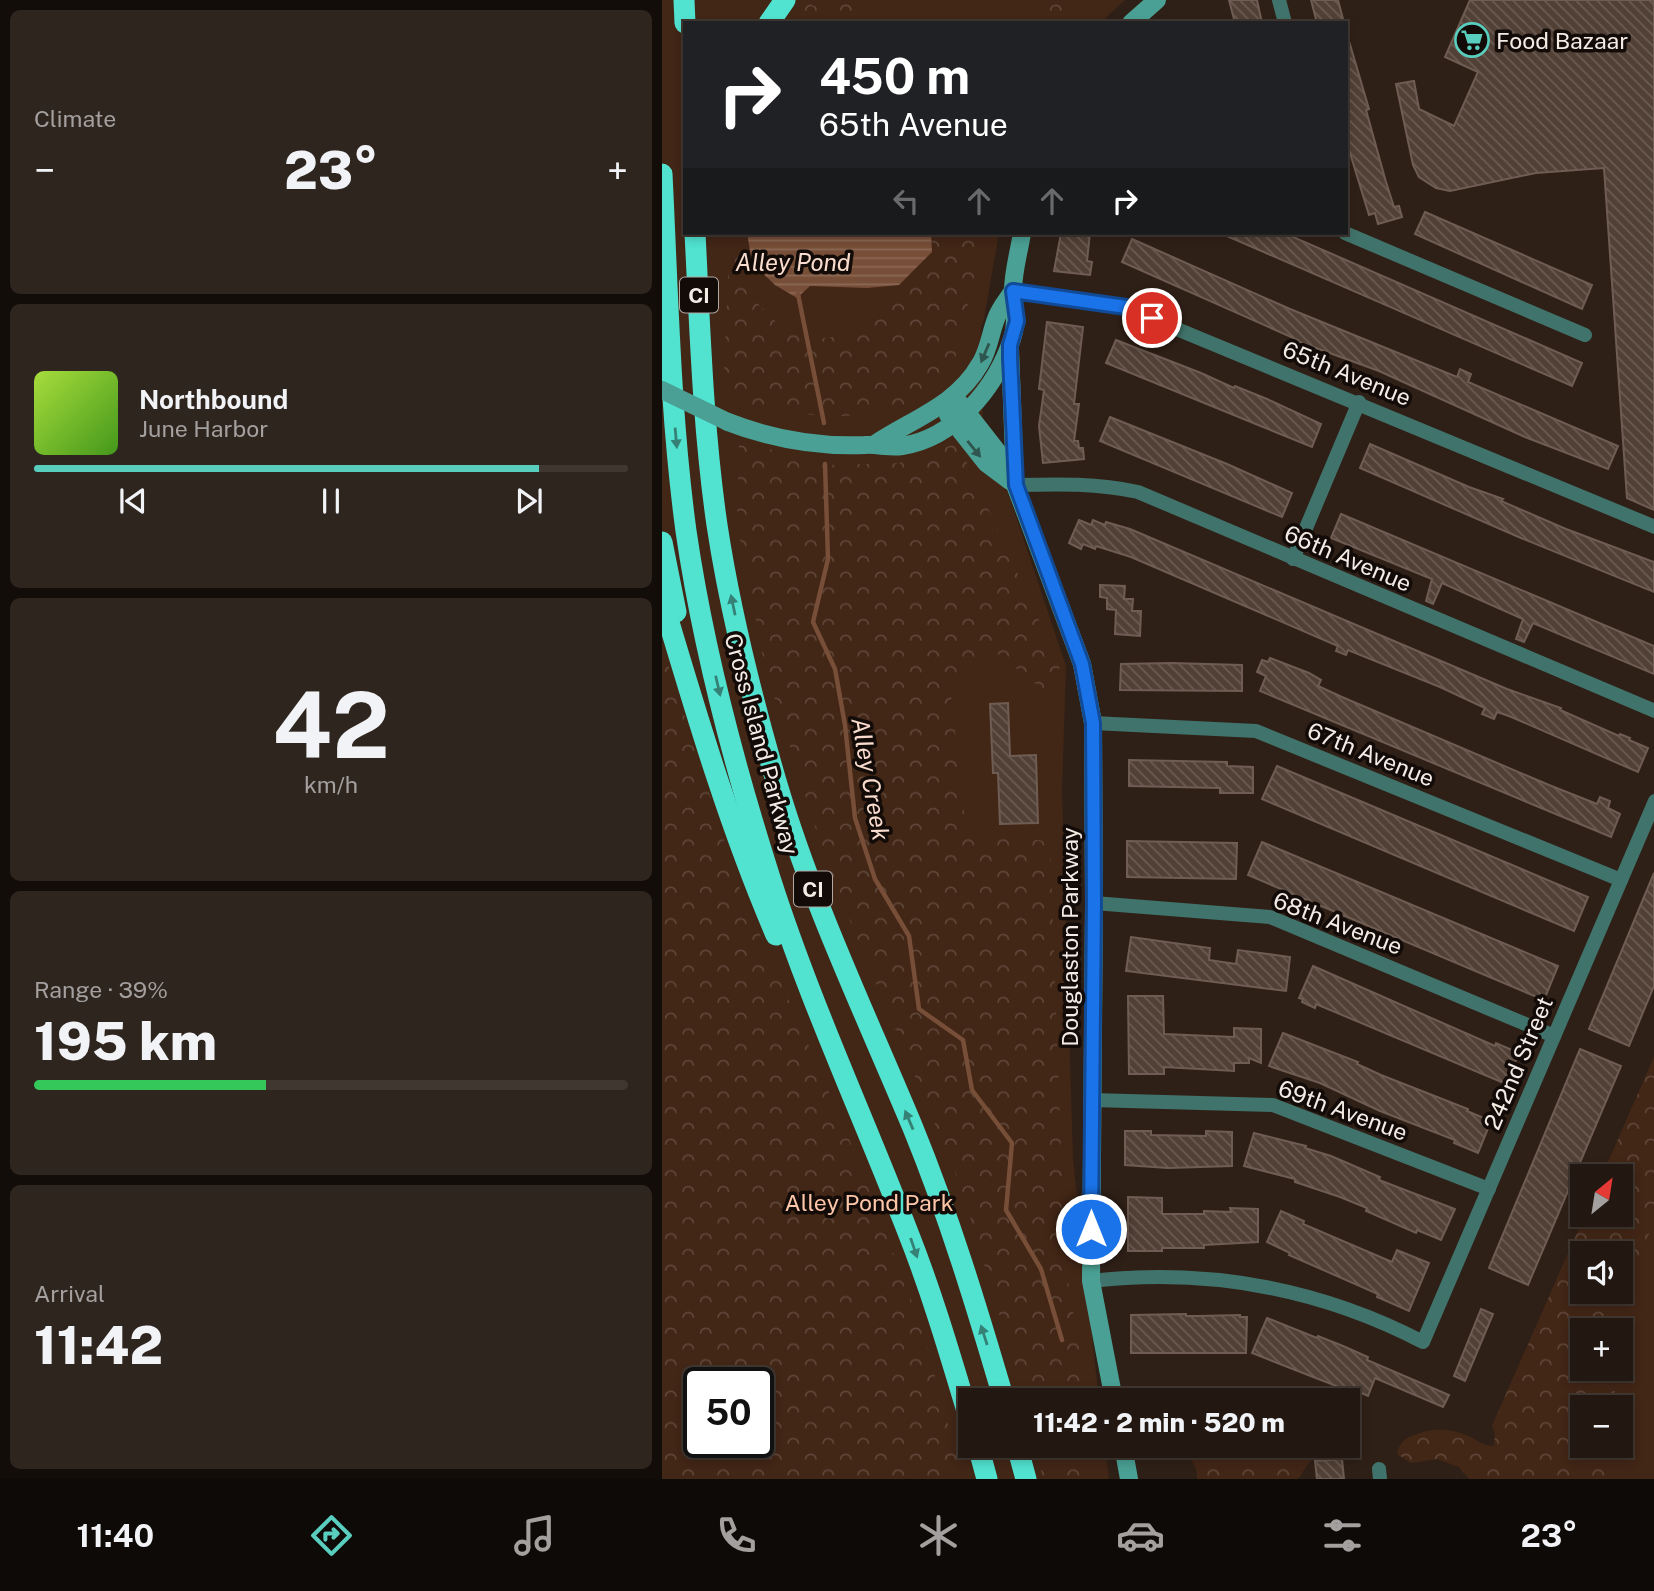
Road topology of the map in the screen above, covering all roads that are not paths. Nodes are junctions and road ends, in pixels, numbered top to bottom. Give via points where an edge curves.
1 (684, 0) edge
2 (1157, 0) edge
3 (1279, 0) edge
4 (685, 21) edge
5 (1133, 21) edge
6 (1284, 21) edge
7 (662, 174) edge
8 (1348, 234) edge
9 (695, 235) edge
10 (710, 235) edge
11 (1022, 235) edge
12 (662, 260) edge
13 (1013, 291) junction
14 (1585, 335) dead end
15 (1010, 345) junction
16 (702, 358) junction
17 (671, 362) junction
18 (662, 390) edge
19 (948, 400) junction
20 (1359, 402) junction
21 (960, 418) junction
22 (875, 444) junction
23 (1016, 485) junction
24 (1654, 527) edge
25 (662, 542) edge
26 (1293, 559) junction
27 (662, 599) edge
28 (1654, 711) edge
29 (1093, 723) junction
30 (1654, 802) edge
31 (1621, 880) junction
32 (754, 884) junction
33 (1094, 903) junction
34 (1554, 1036) junction
35 (1092, 1100) junction
36 (870, 1139) junction
37 (1489, 1189) junction
38 (1091, 1281) junction
39 (960, 1388) edge
40 (1000, 1388) edge
41 (1112, 1388) edge
42 (981, 1458) edge
43 (1020, 1458) edge
44 (1125, 1458) edge
45 (987, 1479) edge
46 (1026, 1479) edge
47 (1129, 1479) edge

1 - 4 highway
2 - 5 main road
3 - 6 street
7 - 17 highway, Cross Island Parkway / CI
8 - 14 street
9 - 16 highway, Cross Island Parkway / CI
10 - 16 highway
11 - 13 main road, Douglaston Parkway
12 - 17 highway
13 - 15 main road, Douglaston Parkway via 1017,321
13 -> 19 main road, Douglaston Parkway via 996,317 982,362
13 - 20 street, 65th Avenue via 1126,307
15 - 21 main road, Douglaston Parkway via 996,374
15 - 23 main road, Douglaston Parkway
40 -> 16 highway, Cross Island Parkway / CI via 951,1230 806,869 777,782 717,525
17 -> 36 highway, Cross Island Parkway / CI via 687,532 702,619 740,774 801,970
18 - 22 main road, bridge via 759,434 839,446
19 - 21 main road
19 - 22 main road, Douglaston Parkway
20 - 24 street, 65th Avenue
20 - 26 street
21 - 22 main road via 924,440 900,447
21 - 23 main road via 986,463
23 - 26 street, 66th Avenue via 1080,483 1138,492
23 - 29 main road, Douglaston Parkway via 1082,664
25 - 32 highway via 703,720
26 - 28 street, 66th Avenue
27 - 32 highway
29 - 31 street, 67th Avenue via 1256,731
29 - 33 main road, Douglaston Parkway
30 - 31 street, 242nd Street
31 - 34 street, 242nd Street
32 - 36 highway
33 - 34 street, 68th Avenue via 1270,917
33 - 35 main road, Douglaston Parkway
34 - 37 street, 242nd Street
35 - 37 street, 69th Avenue via 1273,1105
35 - 38 main road, Douglaston Parkway
36 -> 39 highway, Cross Island Parkway / CI via 910,1239
37 - 38 street, 242nd Street via 1423,1342 1327,1301 1255,1284 1162,1276
38 - 41 main road, Douglaston Parkway
42 - 45 highway
43 - 46 highway
44 - 47 main road

